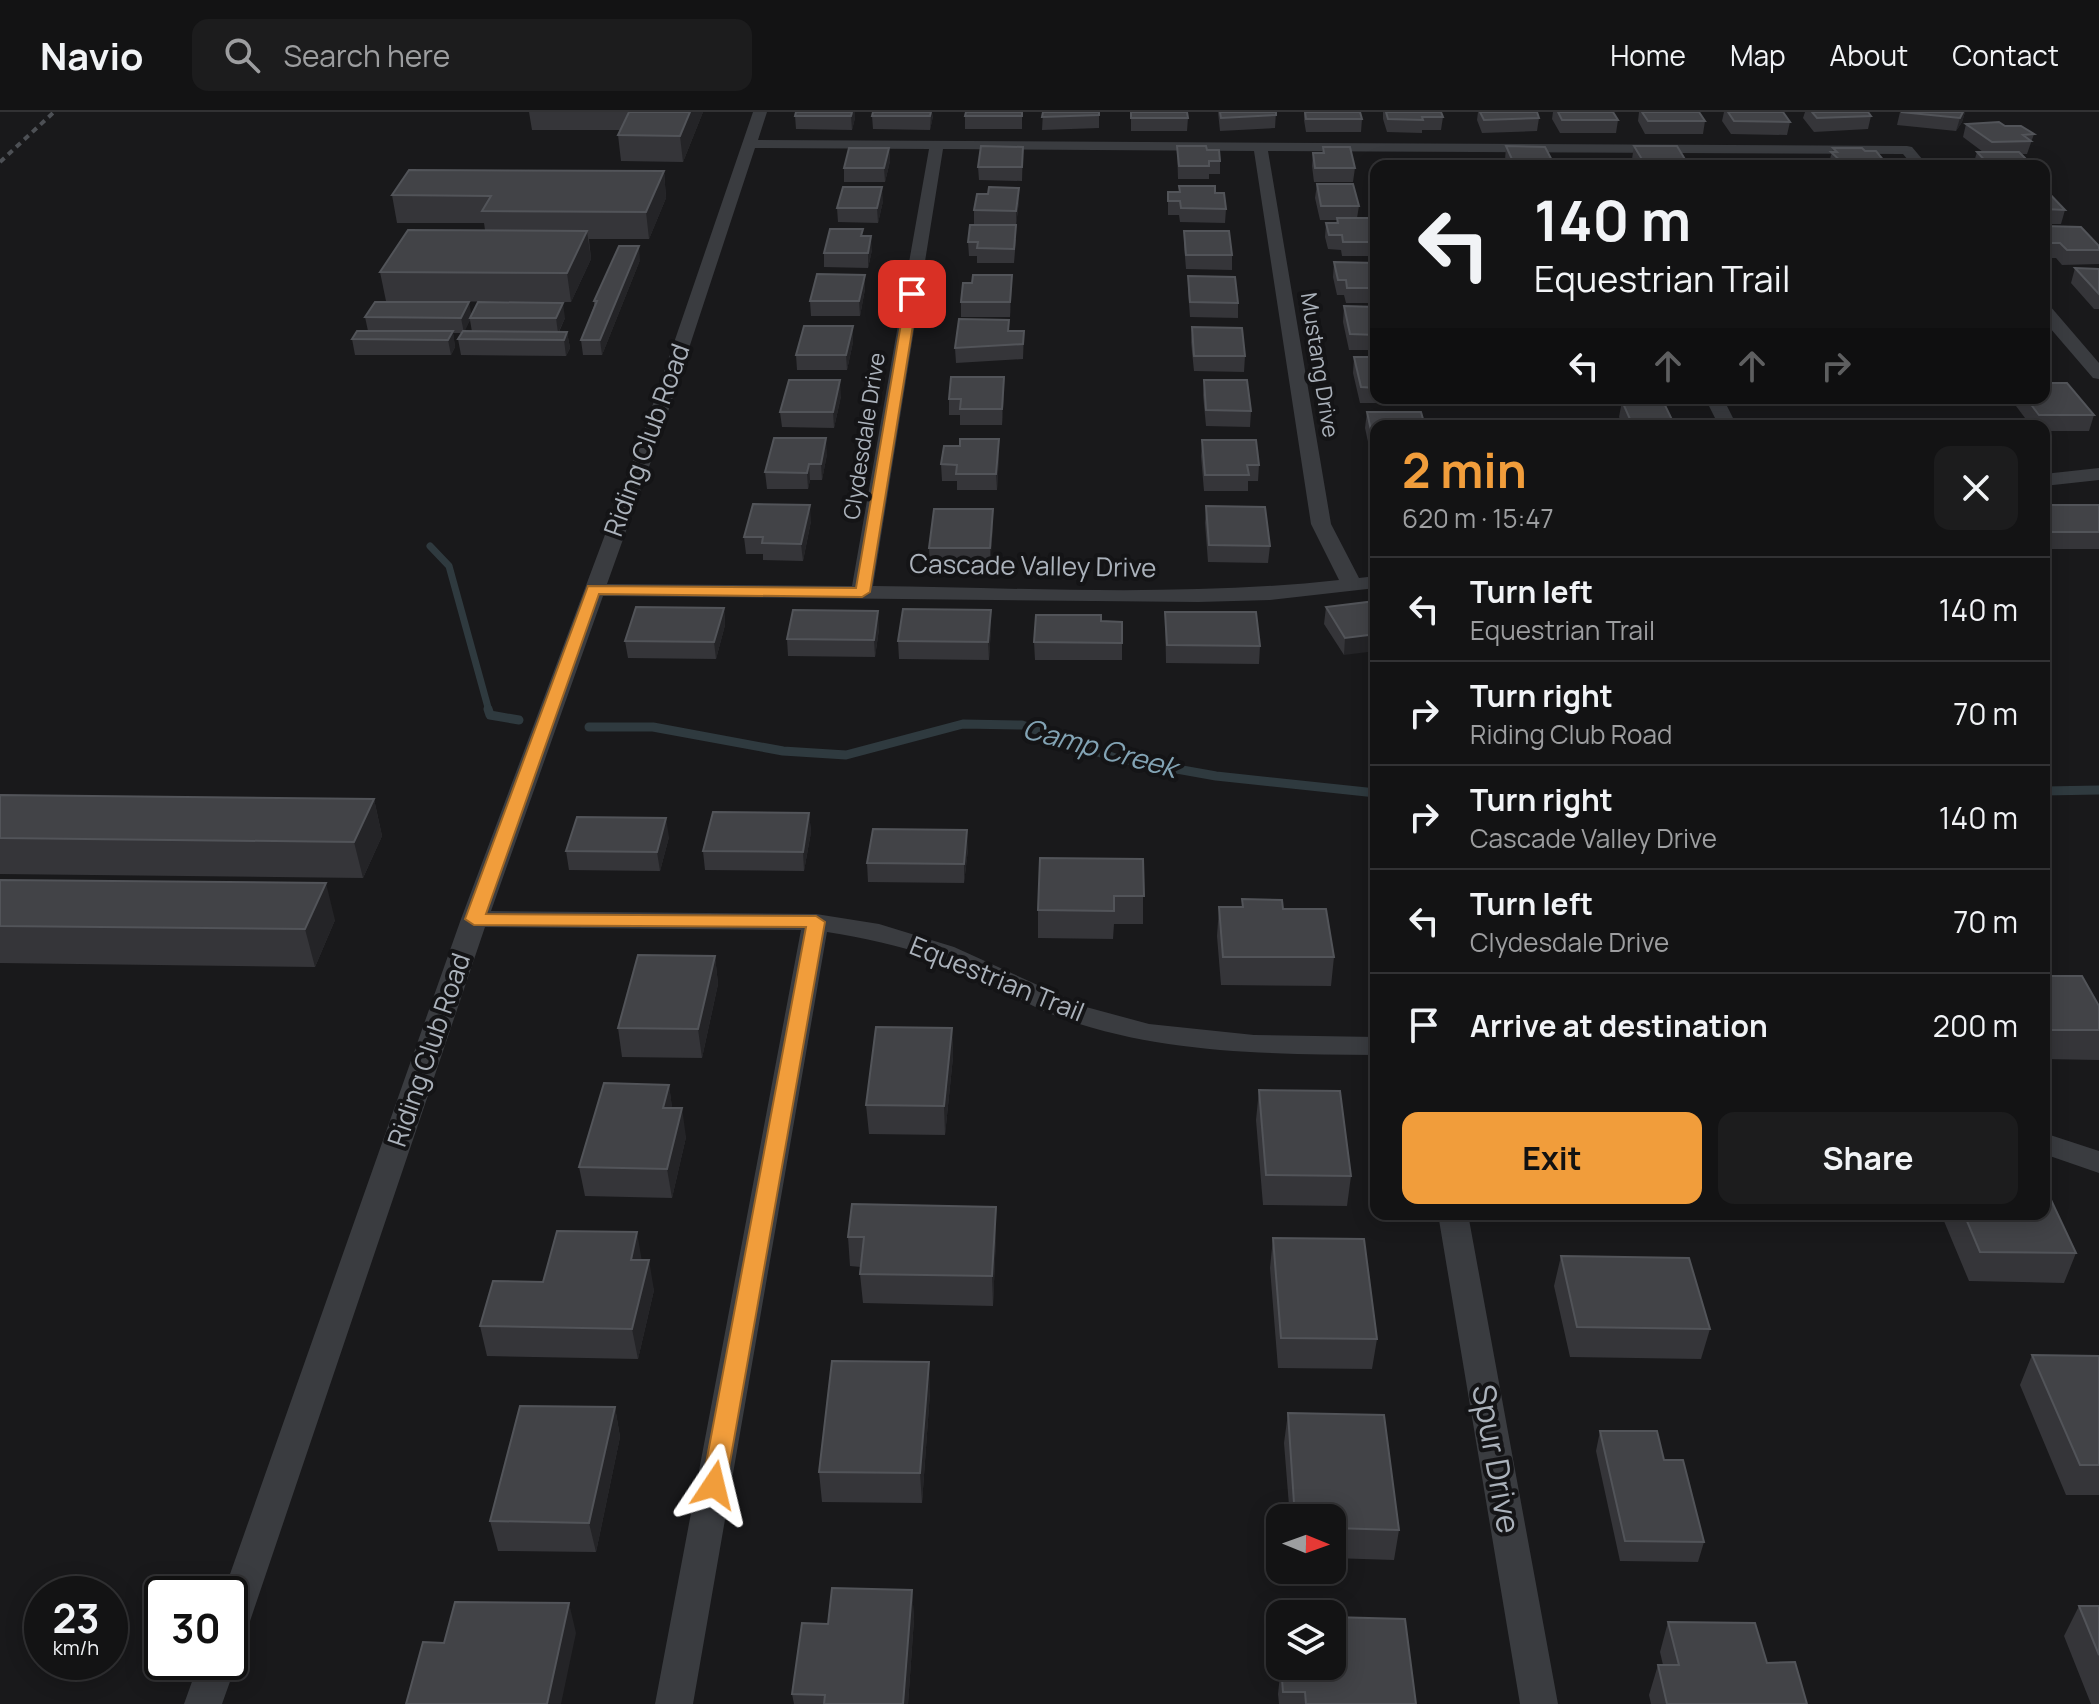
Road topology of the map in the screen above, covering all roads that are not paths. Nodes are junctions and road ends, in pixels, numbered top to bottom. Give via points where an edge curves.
1 (760, 112) edge
2 (748, 144) junction
3 (937, 145) junction
4 (1260, 146) junction
5 (1584, 148) junction
6 (1590, 160) edge
7 (1916, 160) edge
8 (2050, 317) edge
9 (2099, 374) edge
10 (2099, 474) edge
11 (2050, 479) edge
12 (1370, 583) edge
13 (1352, 585) junction
14 (593, 590) junction
15 (862, 592) junction
16 (474, 919) junction
17 (816, 922) junction
18 (1370, 1046) edge
19 (2050, 1145) edge
20 (2099, 1162) edge
21 (1454, 1220) edge
22 (248, 1576) edge
23 (212, 1680) edge
24 (203, 1704) edge
25 (674, 1704) edge
26 (1539, 1704) edge

1 - 2 street, Riding Club Road
2 - 3 street
2 - 14 street, Riding Club Road via 651,436
3 - 4 street
3 - 15 street, Clydesdale Drive
4 - 5 street
4 - 13 street, Mustang Drive via 1321,524
5 - 6 street
5 - 7 street via 1907,150
8 - 9 street
10 - 11 street
12 - 13 street, Cascade Valley Drive
13 - 15 street, Cascade Valley Drive via 1198,596
14 - 15 street, Cascade Valley Drive
14 - 16 street, Riding Club Road
16 - 17 street, Equestrian Trail
16 - 22 street, Riding Club Road
17 - 18 street, Equestrian Trail via 879,932 945,953 1076,1013 1149,1033 1254,1044
17 - 25 street
19 - 20 street
21 - 26 street, Spur Drive
23 - 24 street

